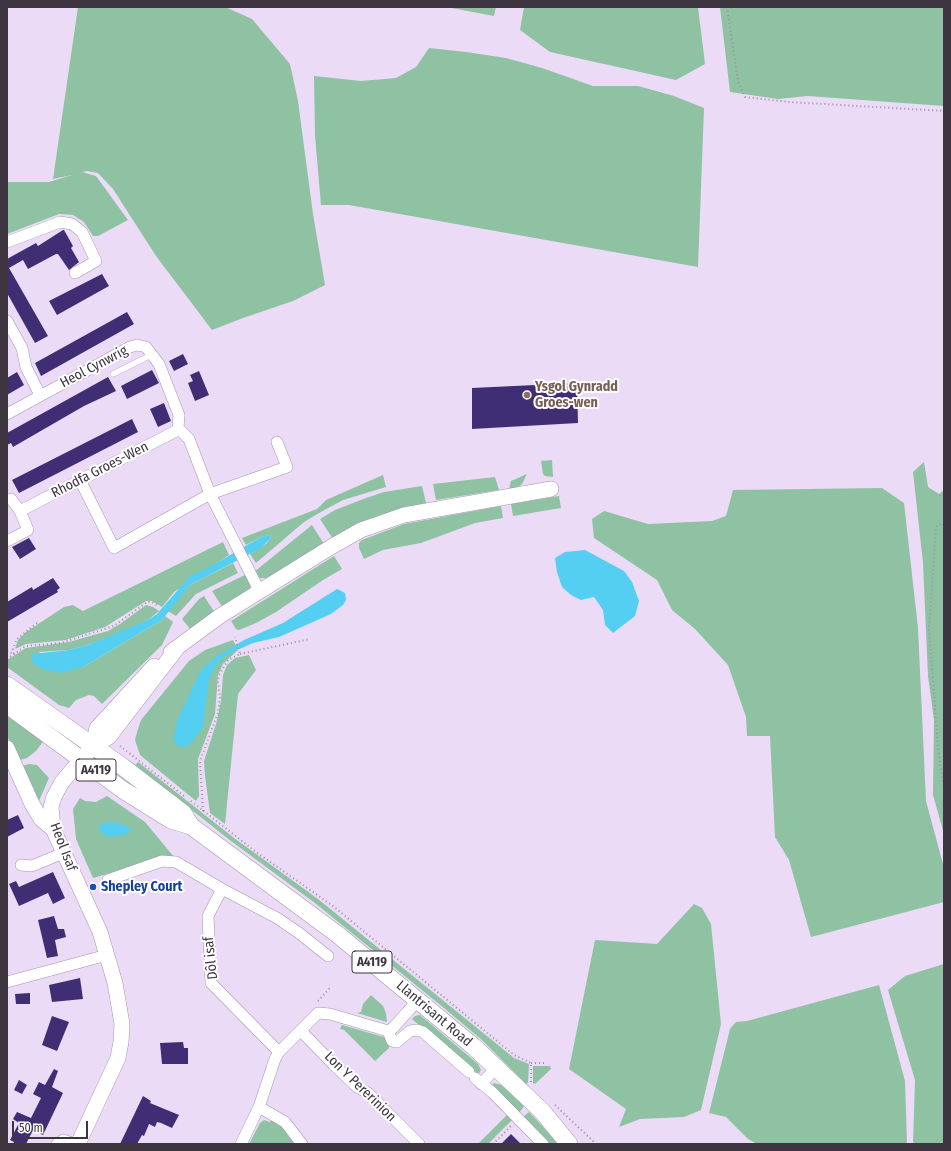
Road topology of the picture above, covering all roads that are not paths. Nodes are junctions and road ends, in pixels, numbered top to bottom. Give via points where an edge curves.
1 (7, 242) edge
2 (75, 273) dead end
3 (7, 321) edge
4 (153, 354) junction
5 (113, 374) dead end
6 (40, 395) junction
7 (7, 414) edge
8 (178, 428) junction
9 (277, 442) dead end
10 (80, 480) junction
11 (551, 489) dead end
12 (210, 494) junction
13 (11, 499) dead end
14 (20, 511) junction
15 (7, 541) edge
16 (260, 592) junction
17 (7, 685) edge
18 (7, 705) edge
19 (93, 746) junction
20 (7, 748) edge
21 (81, 760) junction
22 (191, 826) junction
23 (53, 829) junction
24 (64, 853) junction
25 (21, 865) dead end
26 (108, 880) dead end
27 (222, 889) junction
28 (107, 955) junction
29 (328, 956) dead end
30 (7, 982) edge
31 (418, 1000) junction
32 (302, 1031) junction
33 (388, 1031) junction
34 (279, 1052) junction
35 (496, 1068) junction
36 (475, 1078) junction
37 (259, 1107) junction
38 (57, 1144) edge
39 (74, 1144) edge
40 (78, 1144) edge
41 (241, 1144) edge
42 (302, 1144) edge
43 (419, 1144) edge
44 (543, 1144) edge
45 (569, 1144) edge

1 - 2 street via 60,222 72,224 82,232 96,261
3 - 6 street via 22,348 26,367
4 - 5 lane
4 - 6 street, Heol Cynwrig via 146,347 130,347
4 - 8 street via 179,415
6 - 7 street, Heol Cynwrig
8 - 10 street, Rhodfa Groes-Wen
8 - 12 street via 189,439
9 - 12 street via 287,467
10 - 12 street via 114,548
10 - 14 street, Rhodfa Groes-Wen
11 - 16 street, Heol Isaf via 458,504 393,518 361,530 332,546
12 - 16 street
13 - 14 street
14 - 15 street via 28,530
16 - 19 street, Heol Isaf via 198,630 178,647 109,737
17 - 19 main road, Llantrisant Road / A4119
18 - 21 main road, Llantrisant Road / A4119
19 - 21 street, Heol Isaf
19 - 22 main road, Llantrisant Road / A4119 via 183,813
20 - 23 street via 32,804 41,819
21 - 22 main road, Llantrisant Road / A4119 via 171,820
21 - 23 street, Heol Isaf via 62,782 54,797 51,807
22 - 31 main road, Llantrisant Road / A4119 via 337,934
23 - 24 street, Heol Isaf
24 - 25 street via 32,866
24 - 28 street, Heol Isaf via 98,927
26 - 27 street via 162,861 176,862
27 - 29 street via 277,918
27 - 34 street, Dôl isaf via 208,916 211,983
28 - 30 street
28 - 40 street, Heol Isaf via 121,1015 120,1049 107,1084
31 - 33 street
31 - 35 main road, Llantrisant Road / A4119
32 - 33 street via 318,1013 324,1012
32 - 34 street
32 - 43 street, Lon Y Pererinion via 333,1064 357,1087 368,1093
33 - 36 street via 392,1041 397,1042 410,1031 423,1032
34 - 37 street
35 - 36 street
35 - 45 main road, Llantrisant Road / A4119 via 542,1111
36 - 44 street
37 - 41 street
37 - 42 street via 285,1122
38 - 39 street via 63,1140

